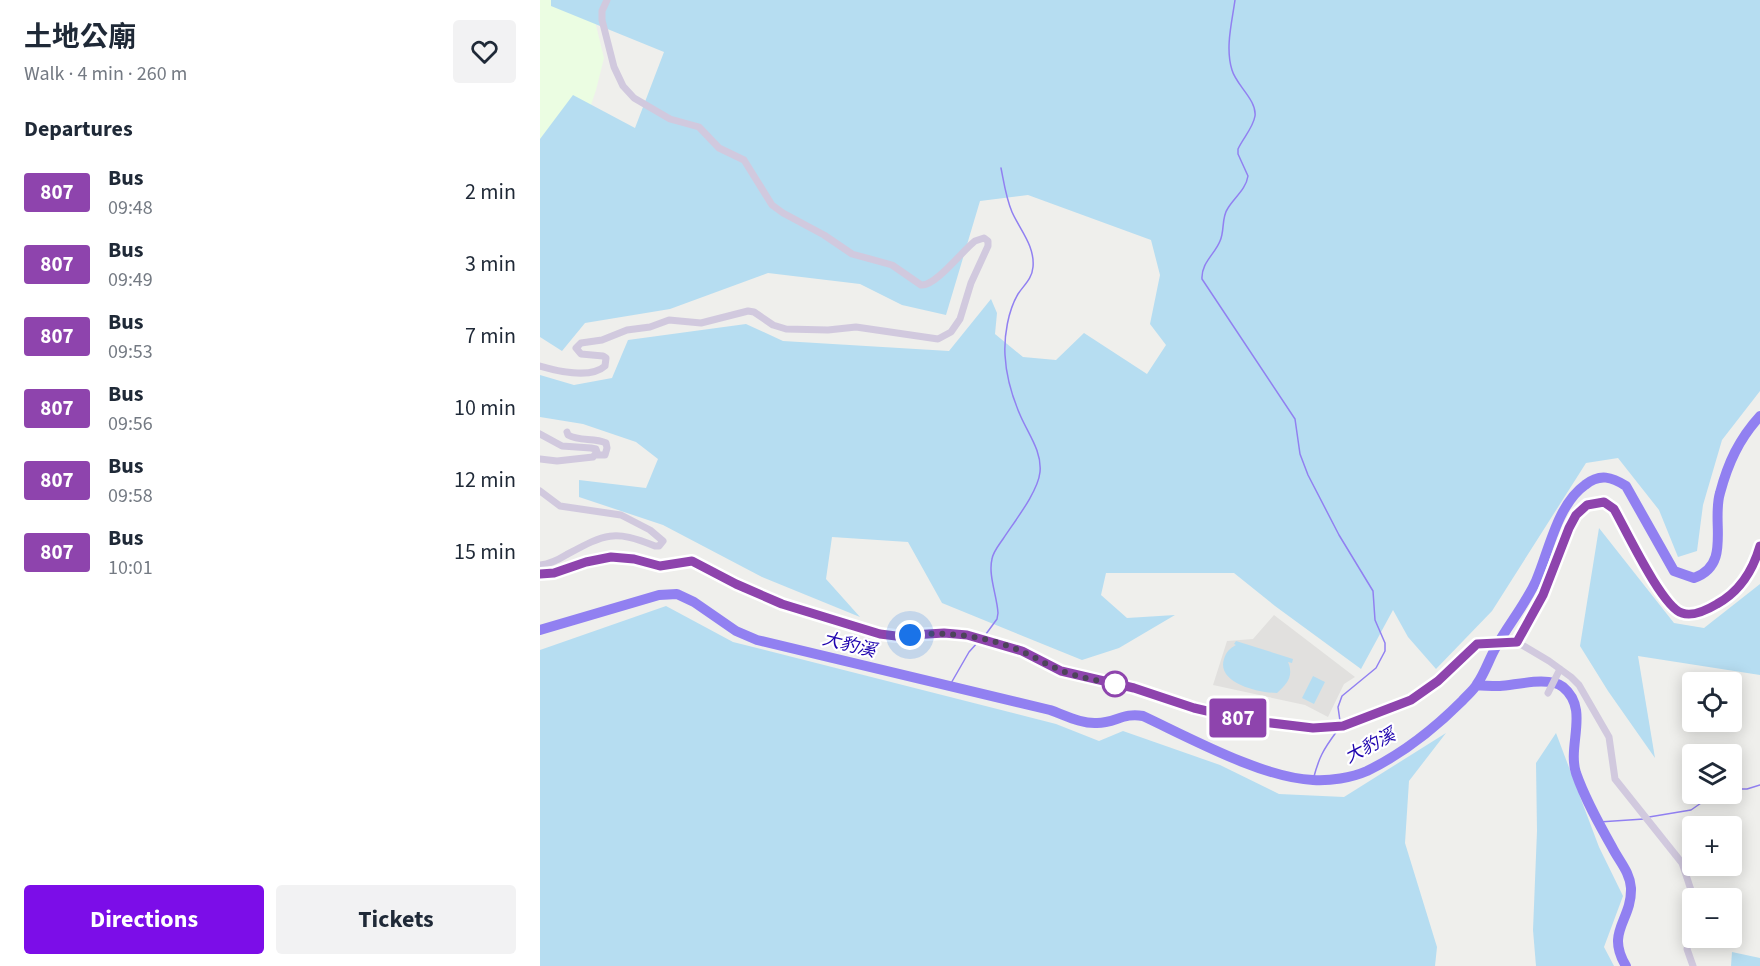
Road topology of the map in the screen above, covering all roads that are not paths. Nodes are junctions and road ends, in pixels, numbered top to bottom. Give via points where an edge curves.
1 (607, 0) edge
2 (540, 366) edge
3 (567, 432) dead end
4 (540, 434) edge
5 (596, 455) junction
6 (540, 459) edge
7 (540, 491) edge
8 (1760, 546) edge
9 (540, 565) edge
10 (540, 574) edge
11 (1513, 641) junction
12 (1559, 671) junction
13 (1548, 693) dead end
14 (1693, 966) edge

1 - 2 street via 602,20 614,68 623,86 634,98 670,119 699,128 718,148 744,160 768,199 783,213 852,254 892,265 926,286 975,241 984,238 988,246 960,319 951,332 938,339 856,327 786,329 748,311 700,322 669,320 581,343 576,348 581,354 606,358 605,366 595,372
3 - 5 street via 576,439 606,443 606,453
4 - 5 street via 562,446 596,449
5 - 6 street via 557,461
7 - 9 street via 560,506 621,515 663,541 655,546 631,537 604,536
8 - 11 street via 1752,568 1726,599 1684,614 1663,596 1614,509 1604,502 1587,505 1576,515 1543,595
10 - 11 street via 611,557 660,566 692,561 782,604 880,634 967,635 1014,648 1061,671 1194,708 1246,720 1313,728 1343,726 1411,700 1438,681 1473,646
11 - 12 street
12 - 13 street
12 - 14 street via 1579,685 1609,737 1613,772 1619,786 1682,863 1690,890 1687,949

